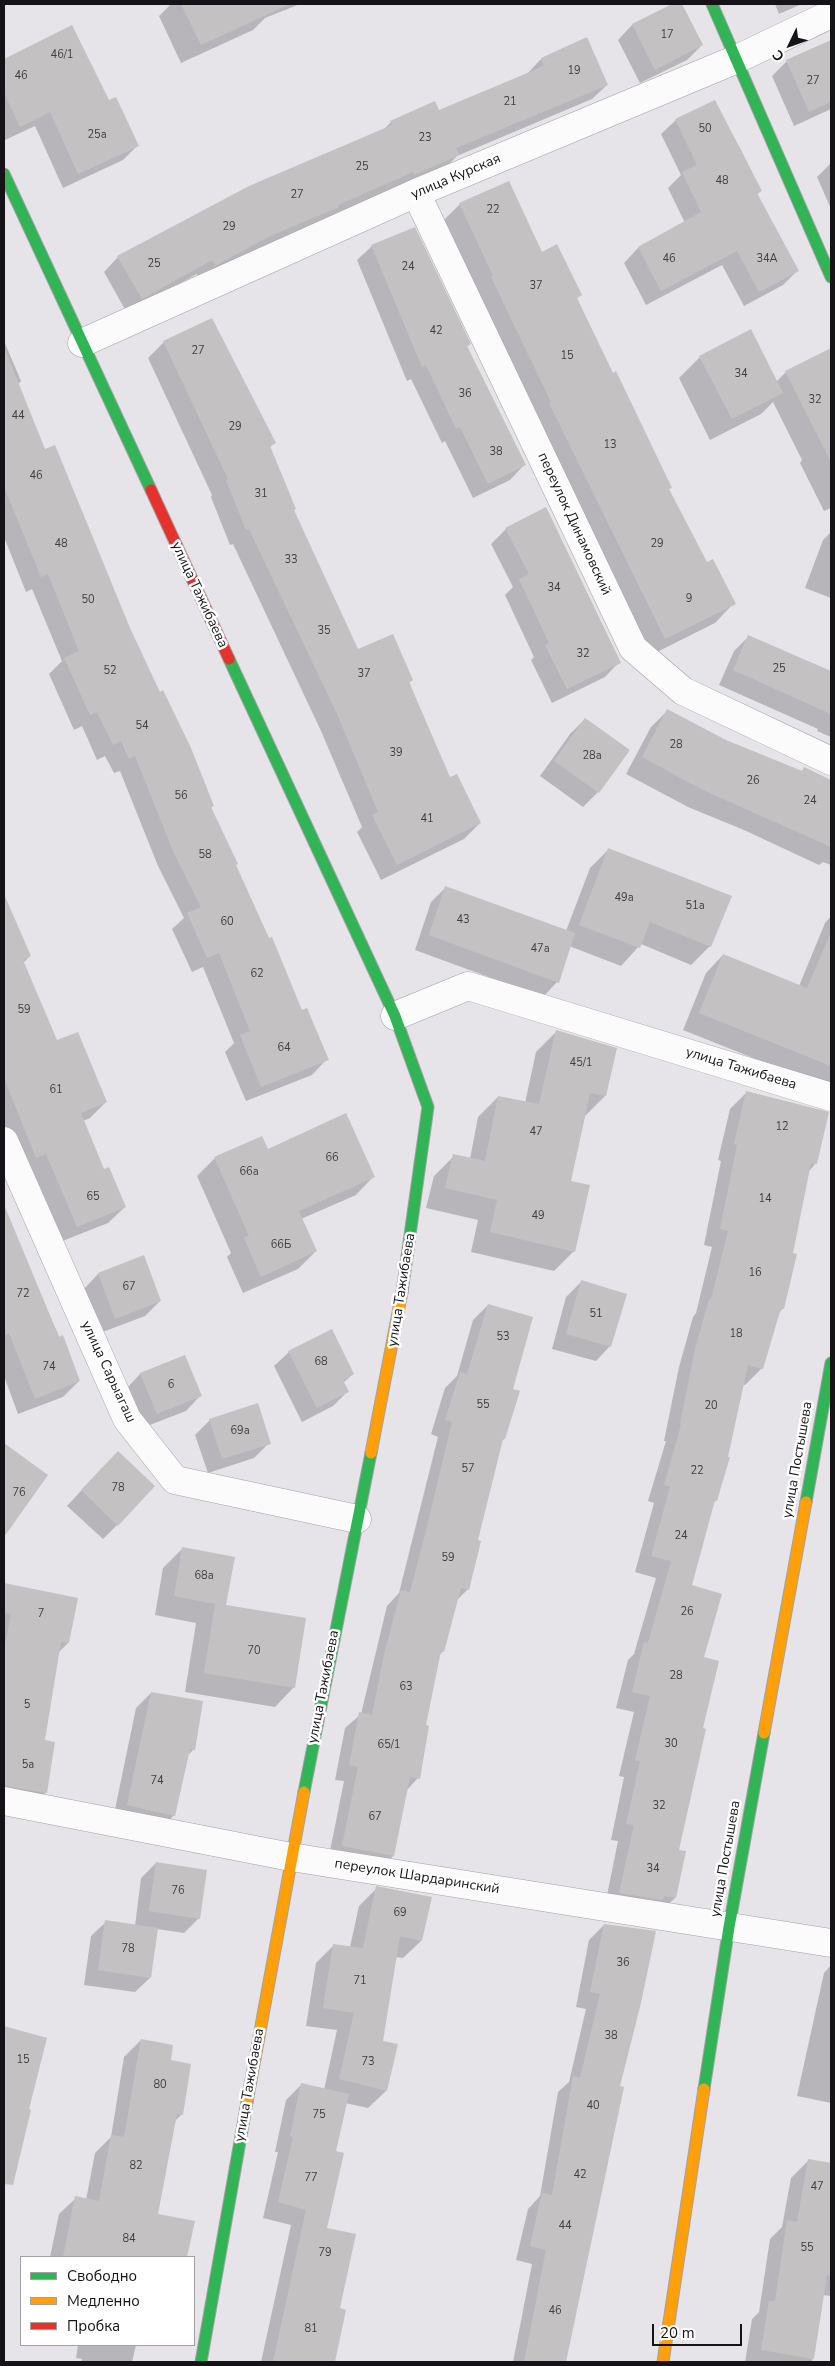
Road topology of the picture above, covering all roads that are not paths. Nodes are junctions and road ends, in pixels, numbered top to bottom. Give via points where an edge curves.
1 (712, 4) edge
2 (831, 14) edge
3 (737, 59) junction
4 (4, 174) edge
5 (416, 193) junction
6 (824, 243) edge
7 (831, 277) edge
8 (82, 343) junction
9 (831, 761) edge
10 (395, 1016) junction
11 (831, 1097) edge
12 (4, 1141) edge
13 (831, 1363) edge
14 (357, 1519) junction
15 (4, 1801) edge
16 (291, 1858) junction
17 (729, 1927) junction
18 (831, 1943) edge
19 (201, 2362) edge
20 (663, 2362) edge

1 - 3 street
2 - 3 street, улица Курская
3 - 5 street, улица Курская
3 - 6 street
4 - 8 street, улица Тажибаева
5 - 8 street, улица Курская
5 - 9 street, переулок Динамовский via 633,648 683,691
6 - 7 street
8 - 10 street, улица Тажибаева
10 - 11 street, улица Тажибаева via 468,986
10 - 14 street, улица Тажибаева via 428,1107 399,1317
12 - 14 street, улица Сарыагаш via 127,1419 175,1480
13 - 17 street, улица Постышева
14 - 16 street, улица Тажибаева
15 - 16 street, переулок Шардаринский
16 - 17 street, переулок Шардаринский
16 - 19 street, улица Тажибаева
17 - 18 street, переулок Шардаринский
17 - 20 street, улица Постышева

